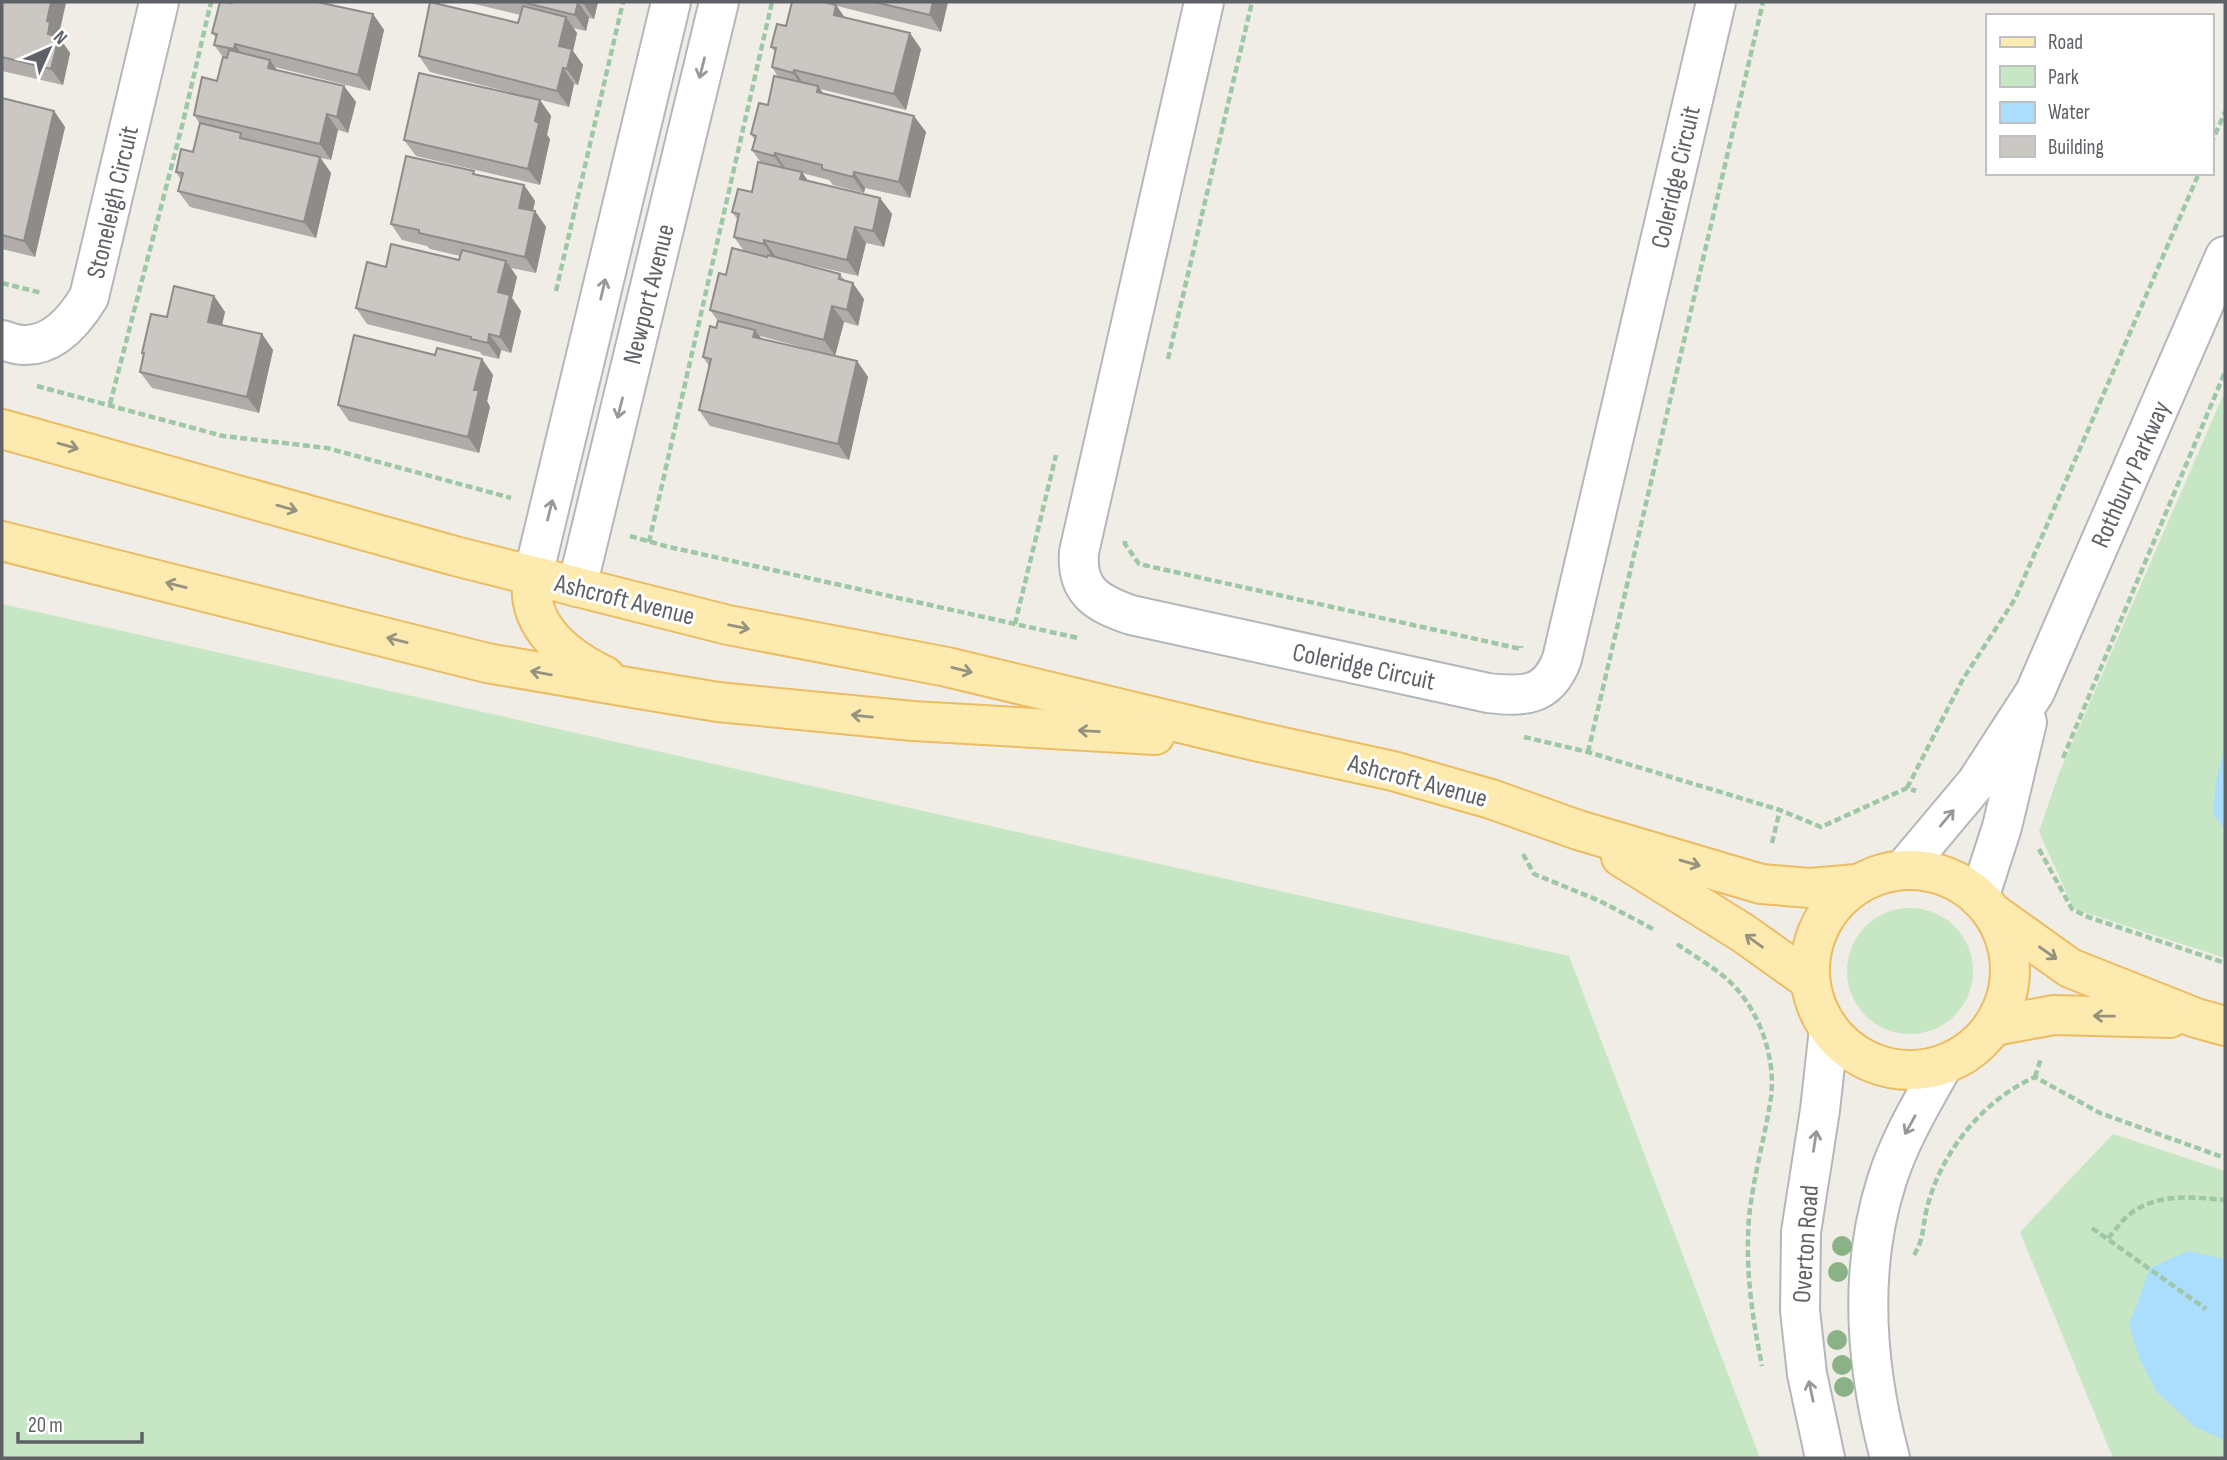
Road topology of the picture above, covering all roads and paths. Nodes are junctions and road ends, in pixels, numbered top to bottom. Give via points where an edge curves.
1 (159, 2) edge
2 (211, 2) edge
3 (623, 2) edge
4 (671, 2) edge
5 (719, 2) edge
6 (772, 2) edge
7 (1204, 2) edge
8 (1252, 2) edge
9 (1716, 2) edge
10 (1763, 2) edge
11 (2225, 112) edge
12 (2213, 139) edge
13 (2198, 175) edge
14 (2225, 256) edge
15 (555, 298) dead end
16 (2, 340) edge
17 (1166, 368) dead end
18 (2225, 372) edge
19 (29, 384) dead end
20 (110, 404) junction
21 (2, 429) edge
22 (550, 512) junction
23 (592, 524) junction
24 (1128, 530) dead end
25 (2, 541) edge
26 (649, 542) junction
27 (533, 576) junction
28 (577, 587) junction
29 (1524, 636) dead end
30 (1082, 639) dead end
31 (633, 688) junction
32 (2035, 692) junction
33 (1522, 737) dead end
34 (1255, 741) junction
35 (1588, 752) junction
36 (2058, 771) dead end
37 (1907, 788) junction
38 (1957, 806) junction
39 (1578, 830) junction
40 (2016, 831) junction
41 (1903, 870) junction
42 (1857, 884) junction
43 (1600, 901) dead end
44 (1986, 905) junction
45 (1663, 934) dead end
46 (1674, 941) dead end
47 (2225, 963) edge
48 (1809, 981) junction
49 (2211, 1022) edge
50 (1994, 1026) junction
51 (1829, 1029) junction
52 (1943, 1065) junction
53 (2225, 1158) edge
54 (2225, 1200) edge
55 (2092, 1228) dead end
56 (2107, 1239) junction
57 (1922, 1242) dead end
58 (2206, 1309) dead end
59 (1763, 1369) dead end
60 (1825, 1458) edge
61 (1889, 1458) edge

1 - 16 street, Stoneleigh Circuit via 89,298 58,333 36,344
2 - 20 path
3 - 15 path
22 -> 4 street, Newport Avenue
5 -> 23 street, Newport Avenue
6 - 26 path
7 - 9 street, Coleridge Circuit via 1079,552 1080,578 1093,597 1130,615 1514,696 1541,689 1562,659
8 - 17 path
10 - 35 path
11 - 12 path
13 - 37 path via 2015,599 1963,679
14 - 32 street, Rothbury Parkway
18 - 36 path
19 - 20 path
20 - 22 path via 223,436 327,448
21 -> 27 main road, Ashcroft Avenue
22 - 27 street, Newport Avenue
23 - 26 path
23 - 28 street, Newport Avenue
24 - 29 path via 1125,544 1139,564 1521,649
31 -> 25 main road, Ashcroft Avenue via 486,663
26 - 30 path
27 - 28 main road, Ashcroft Avenue
27 - 31 main road via 531,603 556,644 586,667
28 -> 34 main road, Ashcroft Avenue via 727,625 947,667
34 -> 31 main road, Ashcroft Avenue via 913,721 718,702
32 - 38 street, Rothbury Parkway
32 - 40 street, Rothbury Parkway
33 - 35 path
34 - 39 main road, Ashcroft Avenue via 1405,775
35 - 37 path via 1780,810 1821,827
37 - 38 path
41 -> 38 street, Rothbury Parkway
39 -> 42 main road, Ashcroft Avenue via 1761,884 1810,888
48 -> 39 main road, Ashcroft Avenue via 1743,933
40 - 44 street, Rothbury Parkway
40 - 47 path via 2072,909
41 - 42 main road
41 - 44 main road via 1944,876
42 - 48 main road via 1839,898 1815,937
43 - 45 path
44 -> 49 main road via 2070,968
44 - 50 main road via 2005,940 2011,969 2009,989
46 - 59 path via 1736,988 1767,1047 1771,1095 1755,1177 1747,1256 1751,1310
48 - 51 main road
49 -> 50 main road via 2054,1015
50 - 52 main road via 1980,1043
51 - 52 main road via 1861,1057 1881,1065 1922,1070
60 -> 51 street, Overton Road via 1801,1323 1801,1232
52 -> 61 street via 1903,1138 1887,1180 1869,1269 1868,1335
53 - 57 path via 2100,1113 2035,1077 1992,1102 1949,1156 1927,1208
54 - 56 path via 2192,1197 2143,1205
55 - 56 path
56 - 58 path

